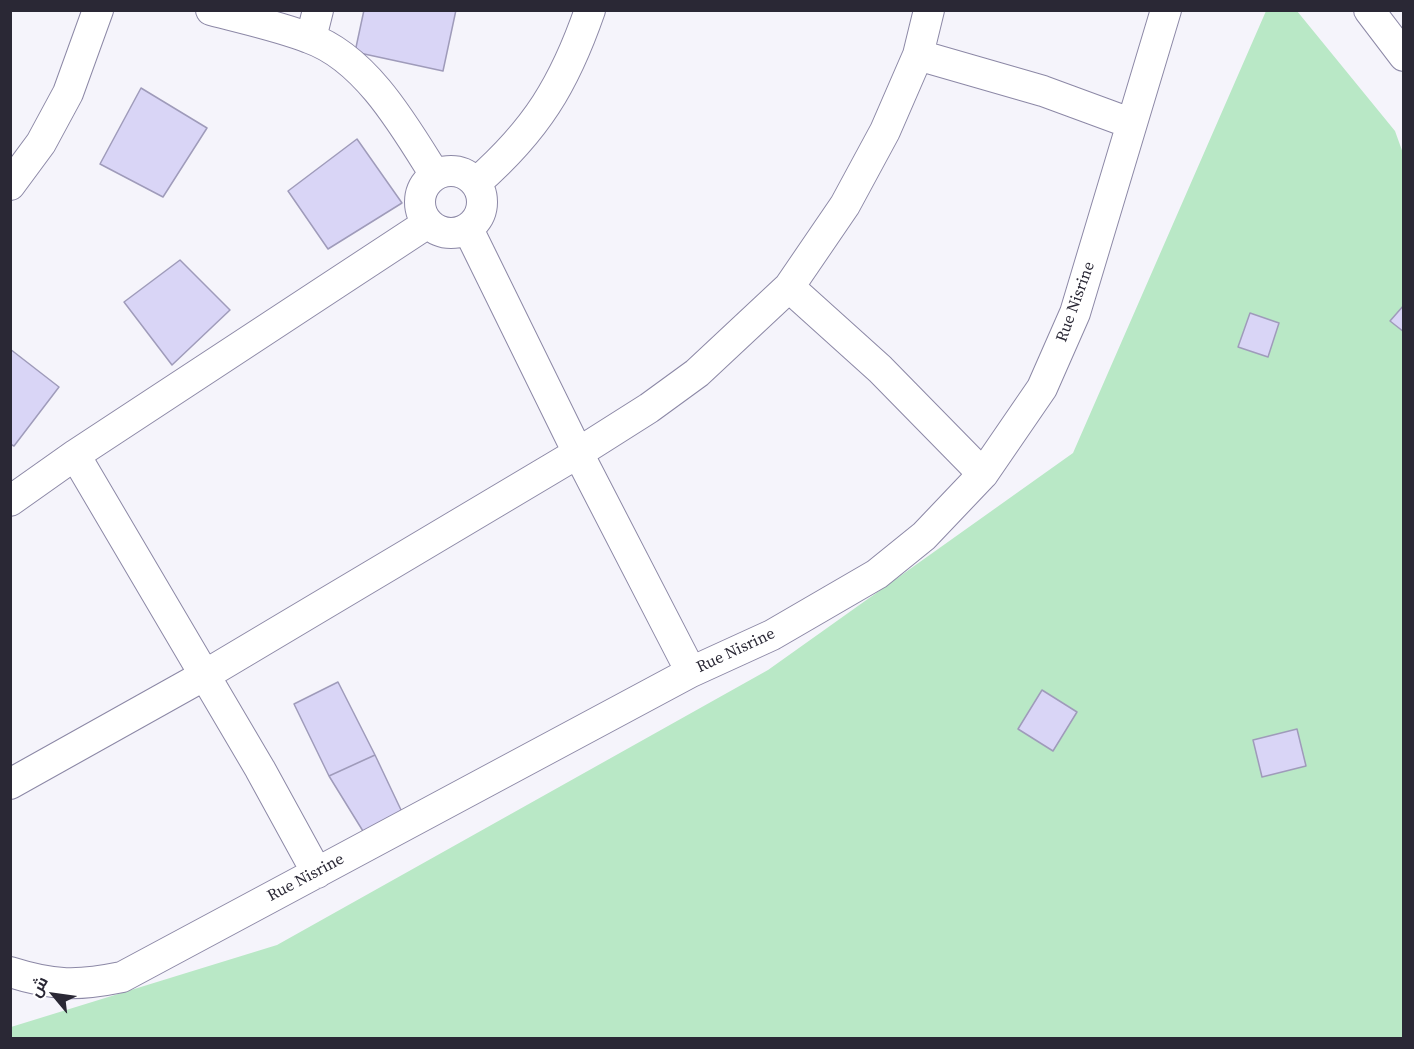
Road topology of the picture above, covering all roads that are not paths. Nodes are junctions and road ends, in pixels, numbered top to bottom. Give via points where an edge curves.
1 (98, 10) edge
2 (211, 10) edge
3 (590, 10) edge
4 (929, 10) edge
5 (1166, 10) edge
6 (1369, 10) edge
7 (315, 24) edge
8 (918, 55) junction
9 (1404, 56) edge
10 (1130, 123) junction
11 (435, 175) junction
12 (477, 182) junction
13 (10, 185) edge
14 (428, 223) junction
15 (468, 228) junction
16 (789, 287) junction
17 (578, 453) junction
18 (75, 455) junction
19 (983, 474) junction
20 (10, 501) edge
21 (691, 672) junction
22 (205, 675) junction
23 (10, 784) edge
24 (317, 873) junction
25 (10, 972) edge

1 - 13 street via 68,93 41,143
2 - 7 street
3 - 12 street via 557,91 532,127
4 - 8 street
5 - 10 street, Rue Nisrine
6 - 9 street
7 - 11 street via 394,109
8 - 10 street via 1043,91
8 - 16 street via 885,131 856,184
10 - 19 street, Rue Nisrine via 1075,313 1042,388
11 - 12 street via 456,170
11 - 14 street via 426,182 420,203
12 - 15 street via 483,201 476,221
14 - 15 street via 447,233
14 - 18 street
15 - 17 street
16 - 17 street via 697,373
16 - 19 street via 880,369
17 - 21 street
17 - 22 street
18 - 20 street
18 - 22 street
19 - 21 street, Rue Nisrine via 924,536 877,573 772,635
21 - 24 street, Rue Nisrine
22 - 23 street
22 - 24 street
24 - 25 street, Rue Nisrine via 122,977 83,985

